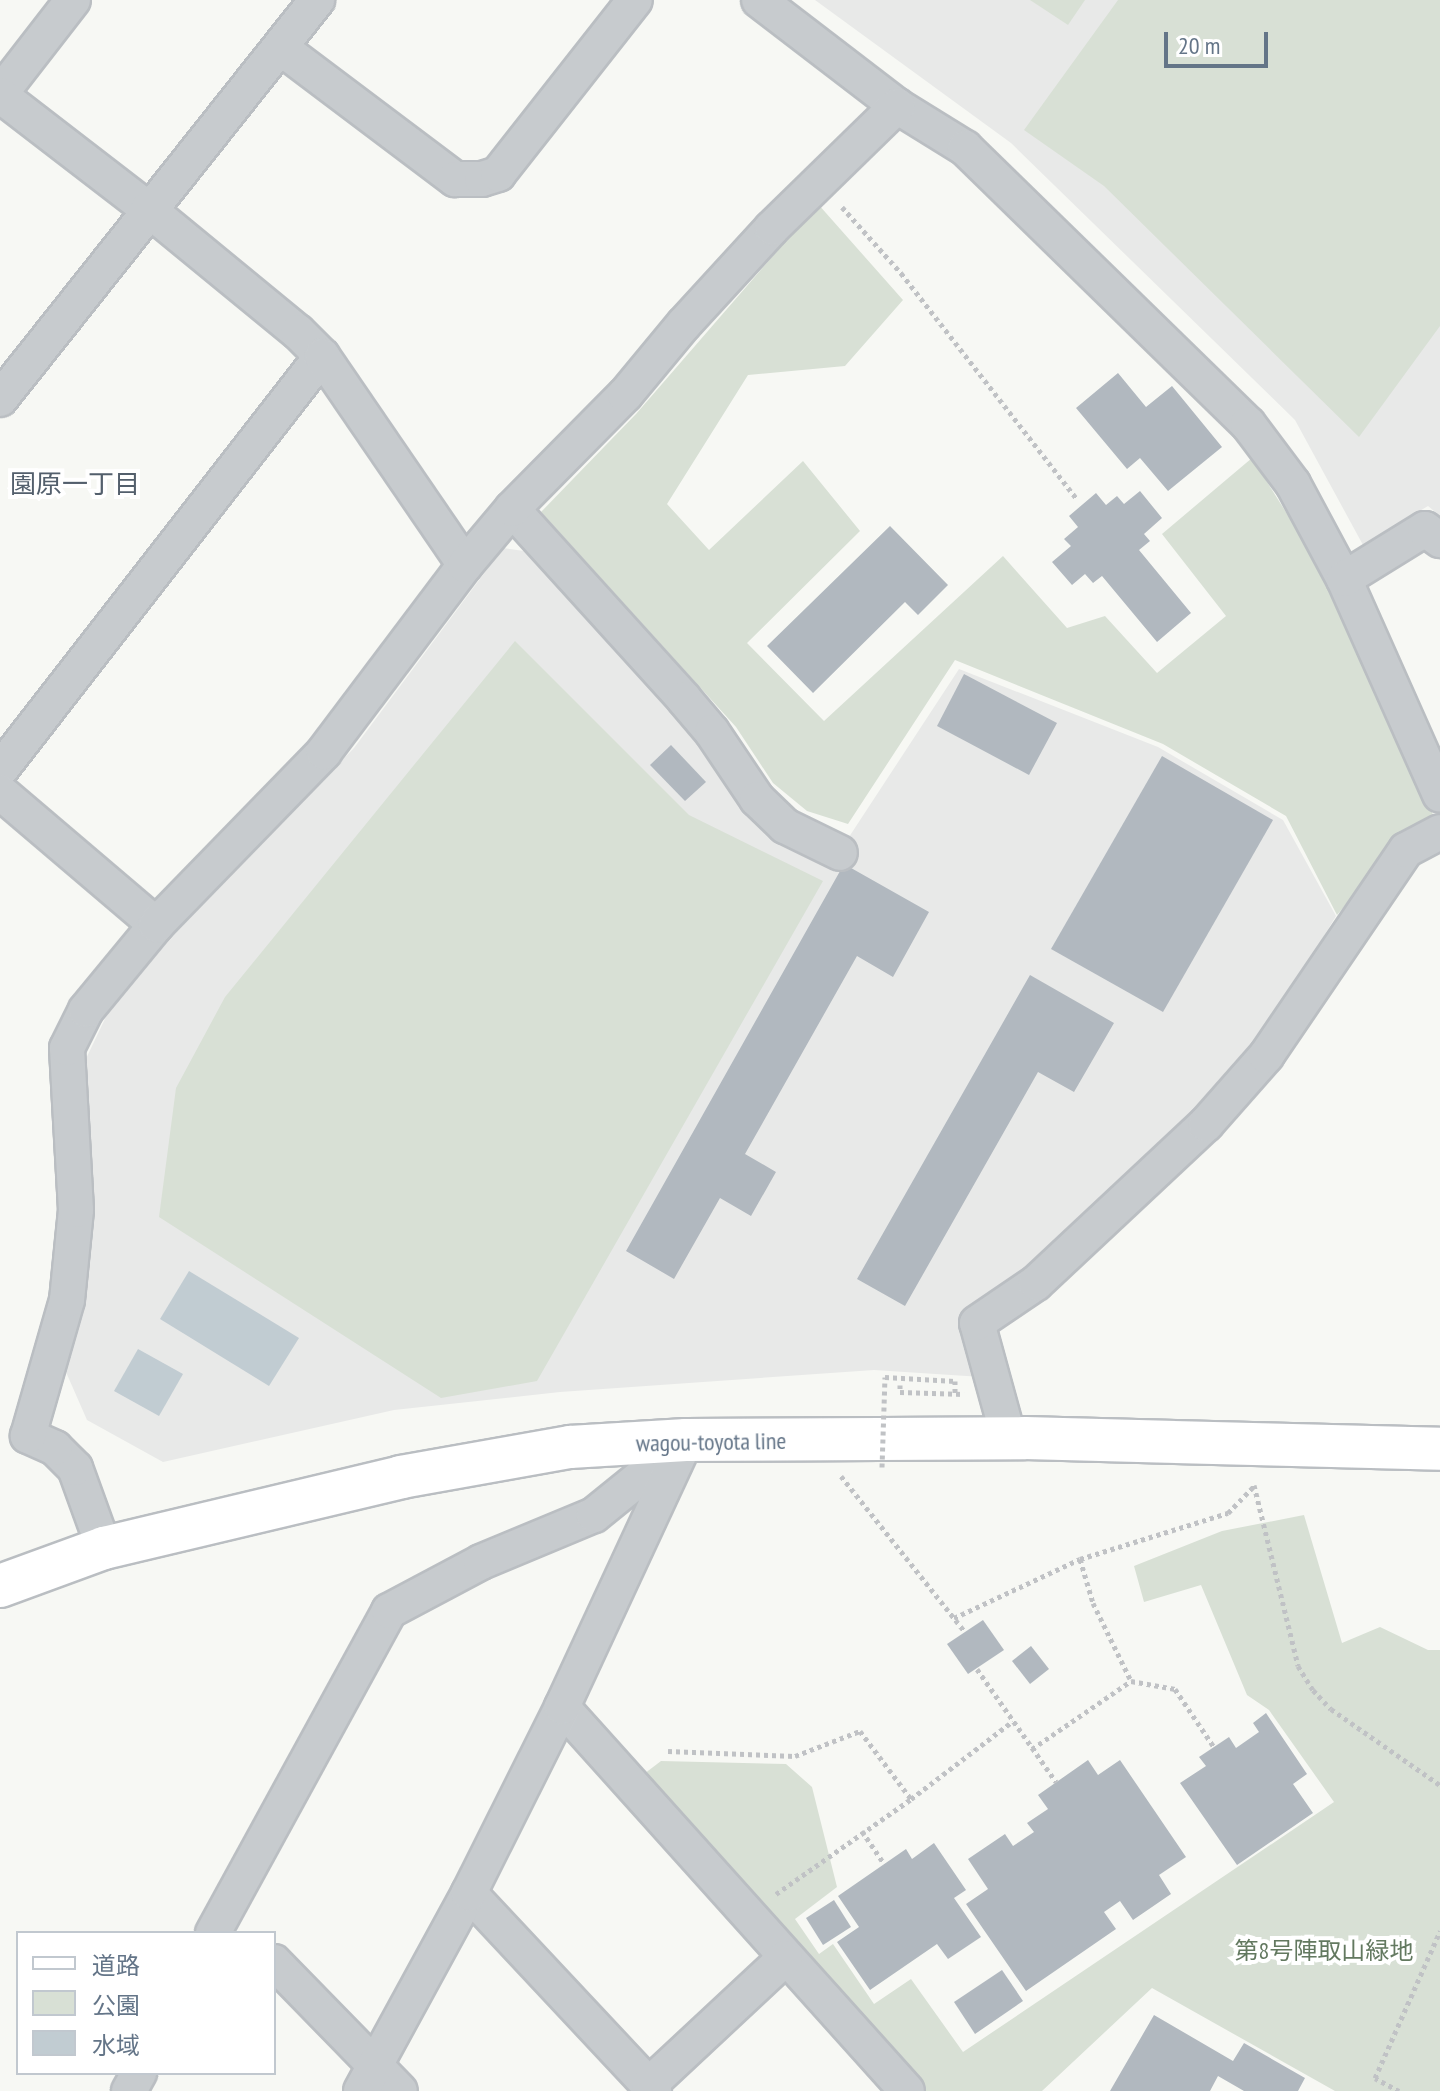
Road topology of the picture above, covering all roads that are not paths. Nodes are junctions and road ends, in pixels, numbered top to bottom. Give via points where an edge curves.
1 (73, 0) edge
2 (317, 0) edge
3 (635, 0) edge
4 (759, 0) edge
5 (281, 48) junction
6 (0, 94) edge
7 (897, 106) junction
8 (148, 209) junction
9 (322, 356) junction
10 (0, 399) edge
11 (512, 509) junction
12 (1440, 540) edge
13 (465, 565) junction
14 (1344, 579) junction
15 (0, 770) edge
16 (0, 792) edge
17 (1440, 795) edge
18 (1440, 832) edge
19 (840, 853) dead end
20 (156, 925) junction
21 (1009, 1439) junction
22 (14, 1440) edge
23 (686, 1440) junction
24 (1440, 1449) edge
25 (104, 1548) junction
26 (0, 1586) edge
27 (562, 1707) junction
28 (469, 1893) junction
29 (228, 1926) edge
30 (785, 1958) junction
31 (276, 1964) edge
32 (369, 2078) edge
33 (652, 2088) edge
34 (400, 2091) edge
35 (907, 2091) edge

1 - 6 street
2 - 5 street
3 - 5 street via 498,174 482,179 455,179
4 - 7 street
5 - 8 street
6 - 8 street
7 - 11 street via 818,180 625,395
7 - 14 street via 965,148 1248,424 1293,484
8 - 9 street
8 - 10 street
9 - 13 street
9 - 15 street
11 - 13 street
11 - 19 street via 712,732 757,799 785,826
12 - 14 street via 1425,529
13 - 20 street via 324,752
14 - 17 street
16 - 20 street
18 - 21 street via 1406,850 1266,1056 1206,1124 1036,1283 977,1323
20 - 22 street via 86,1010 67,1048 76,1210 67,1300
21 - 23 main road, wagou-toyota line
21 - 24 main road, wagou-toyota line
22 - 25 street via 55,1448 75,1468
23 - 25 main road, wagou-toyota line via 570,1447 401,1477
23 - 27 street
23 - 29 street via 594,1515 481,1562 389,1611
25 - 26 main road, wagou-toyota line
27 - 28 street
27 - 30 street
28 - 32 street
28 - 33 street
30 - 33 street
30 - 35 street
31 - 32 street
32 - 34 street

